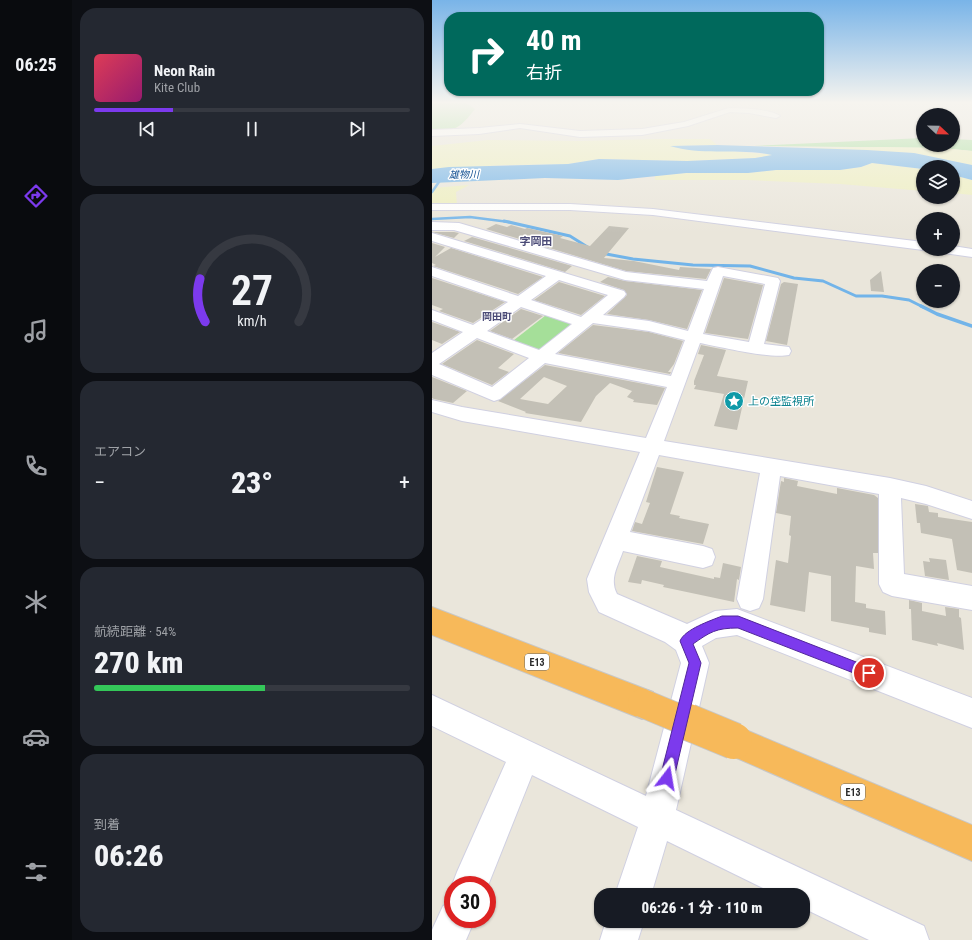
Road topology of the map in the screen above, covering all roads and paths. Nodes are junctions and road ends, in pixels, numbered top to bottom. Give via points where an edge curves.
1 (432, 207) edge
2 (440, 217) edge
3 (432, 237) edge
4 (916, 245) edge
5 (960, 251) edge
6 (972, 253) edge
7 (432, 271) edge
8 (556, 276) junction
9 (712, 286) junction
10 (518, 301) junction
11 (432, 315) edge
12 (587, 320) junction
13 (475, 331) junction
14 (694, 337) junction
15 (755, 348) junction
16 (783, 351) dead end
17 (541, 357) junction
18 (432, 361) edge
19 (432, 368) edge
20 (676, 382) junction
21 (432, 406) edge
22 (651, 447) junction
23 (771, 468) junction
24 (890, 487) junction
25 (972, 510) edge
26 (615, 539) junction
27 (703, 557) dead end
28 (972, 598) edge
29 (750, 599) dead end
30 (432, 621) edge
31 (686, 641) junction
32 (432, 710) edge
33 (972, 713) edge
34 (525, 754) junction
35 (657, 819) junction
36 (972, 843) edge
37 (474, 876) edge
38 (635, 888) edge
39 (452, 928) edge
40 (623, 928) edge
41 (447, 940) edge
42 (619, 940) edge
43 (910, 940) edge

1 - 2 street
2 - 4 street via 570,208 653,212
2 - 9 street via 455,226 625,276
3 - 8 street
5 - 6 street
7 - 10 street
8 - 10 street
8 - 12 street via 619,294
9 - 14 street
9 - 15 street via 718,272 773,281
10 - 12 street
10 - 13 street
11 - 13 street
12 - 14 street via 649,326
12 - 17 street
13 - 17 street
13 - 18 street
14 - 15 street
14 - 20 street
15 - 16 street
17 - 19 street via 494,395
17 - 20 street
20 - 22 street
21 - 22 street via 462,414
22 - 23 street
22 - 26 street
23 - 24 street
23 - 29 street
24 - 25 street via 926,495
24 - 28 street via 892,584
26 - 27 street
26 - 31 street via 600,579 602,592 608,603 675,632
30 - 36 highway, E13, bridge via 642,702
31 - 33 street via 710,626 722,622 738,622
31 - 35 street via 695,663
32 - 34 street
34 - 35 street
34 - 37 street
35 - 38 street
35 - 43 street
39 - 41 street
40 - 42 street

